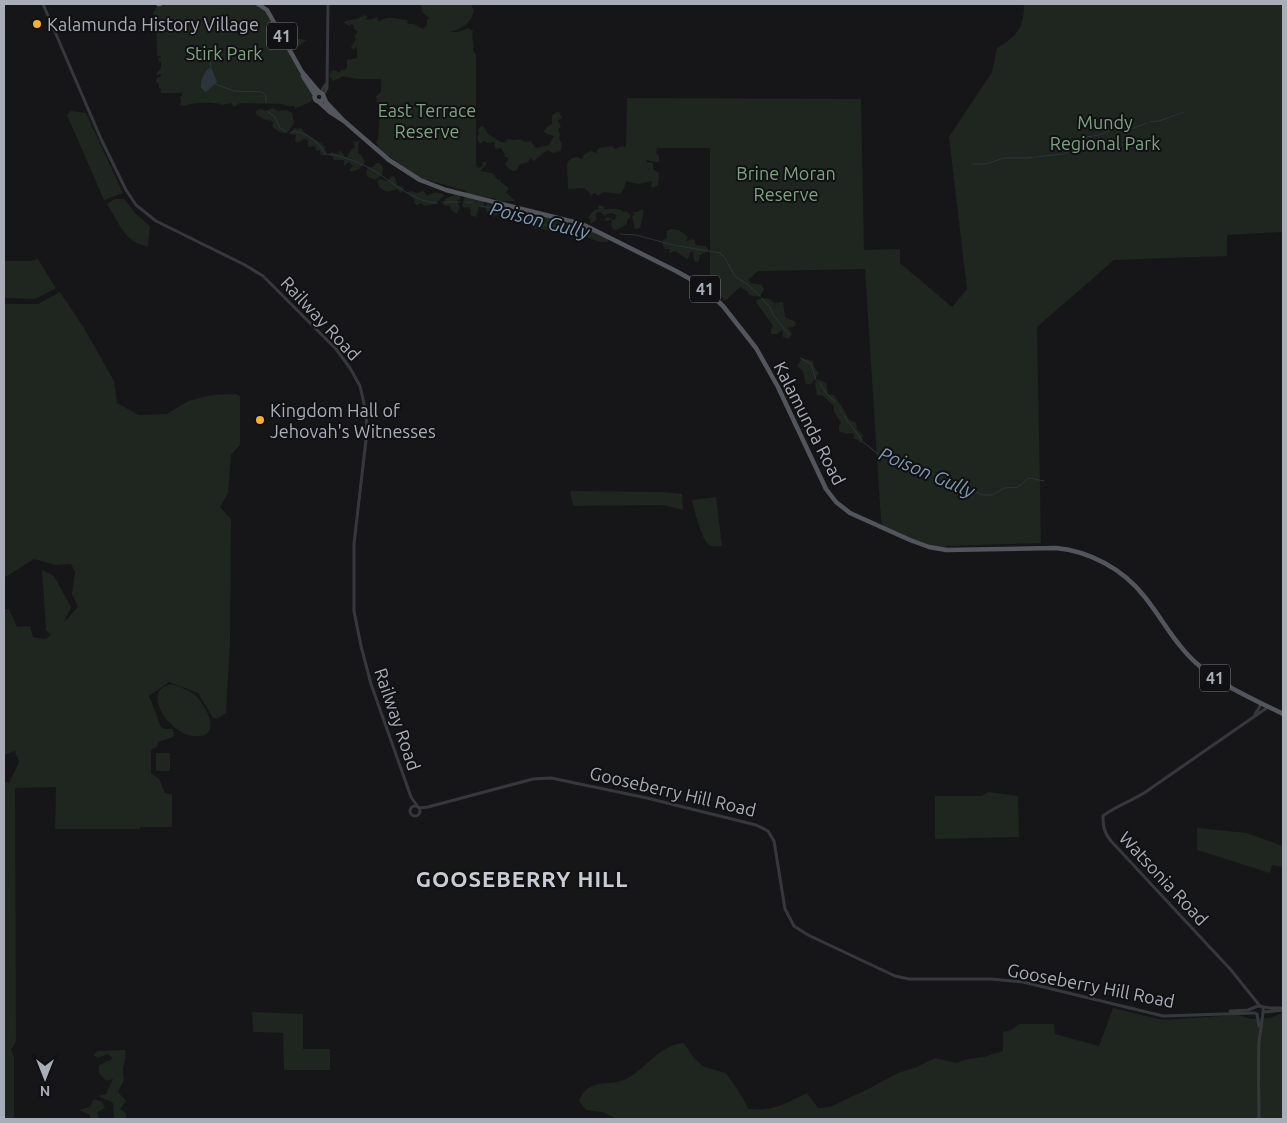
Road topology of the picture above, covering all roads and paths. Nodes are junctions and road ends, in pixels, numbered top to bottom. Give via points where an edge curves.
1 (43, 4) edge
2 (258, 4) edge
3 (328, 4) edge
4 (320, 94) junction
5 (344, 121) junction
6 (1261, 703) junction
7 (1268, 706) junction
8 (1283, 714) edge
9 (1253, 716) junction
10 (411, 798) junction
11 (412, 807) junction
12 (418, 807) junction
13 (428, 807) junction
14 (420, 813) junction
15 (1255, 999) junction
16 (1255, 1008) junction
17 (1283, 1009) edge
18 (1262, 1010) junction
19 (1215, 1014) junction
20 (1256, 1014) junction
21 (1260, 1041) junction
22 (1259, 1119) edge

1 - 10 street, Railway Road via 100,139 136,205 156,221 263,276 329,342 360,386 367,431 354,544 354,611 371,684
2 - 4 main road, Kalamunda Road / 41 via 267,10 306,83
3 - 4 street via 327,83
4 - 5 main road, Kalamunda Road / 41
4 - 5 main road, Kalamunda Road / 41 via 315,99
5 - 6 main road, Kalamunda Road / 41 via 389,160 420,180 446,190 582,224 701,285 723,306 756,348 826,489 850,513 915,542 946,550 1056,548 1092,557 1120,573 1138,589 1181,648 1196,663 1218,680
6 - 7 main road, Kalamunda Road / 41
6 - 9 street, Watsonia Road
7 - 8 main road, Kalamunda Road / 41
7 - 9 street, Watsonia Road
9 - 15 street, Watsonia Road via 1144,793 1105,814 1103,826 1114,846
10 - 11 street, Railway Road
10 - 12 street, Railway Road
11 - 12 street
11 - 14 street via 412,815
12 - 13 street, Gooseberry Hill Road
12 - 14 street
13 - 14 street, Gooseberry Hill Road
13 - 19 street, Gooseberry Hill Road via 532,778 551,778 747,822 762,827 772,837 785,909 794,926 896,976 909,979 1014,980 1153,1015
15 - 16 street
15 - 18 street, Watsonia Road
16 - 18 street, Gooseberry Hill Road
16 - 19 street, Gooseberry Hill Road
16 - 20 street
17 - 18 street
18 - 20 street, Gooseberry Hill Road
18 - 21 street
19 - 20 street, Gooseberry Hill Road
20 - 21 street
21 - 22 street

